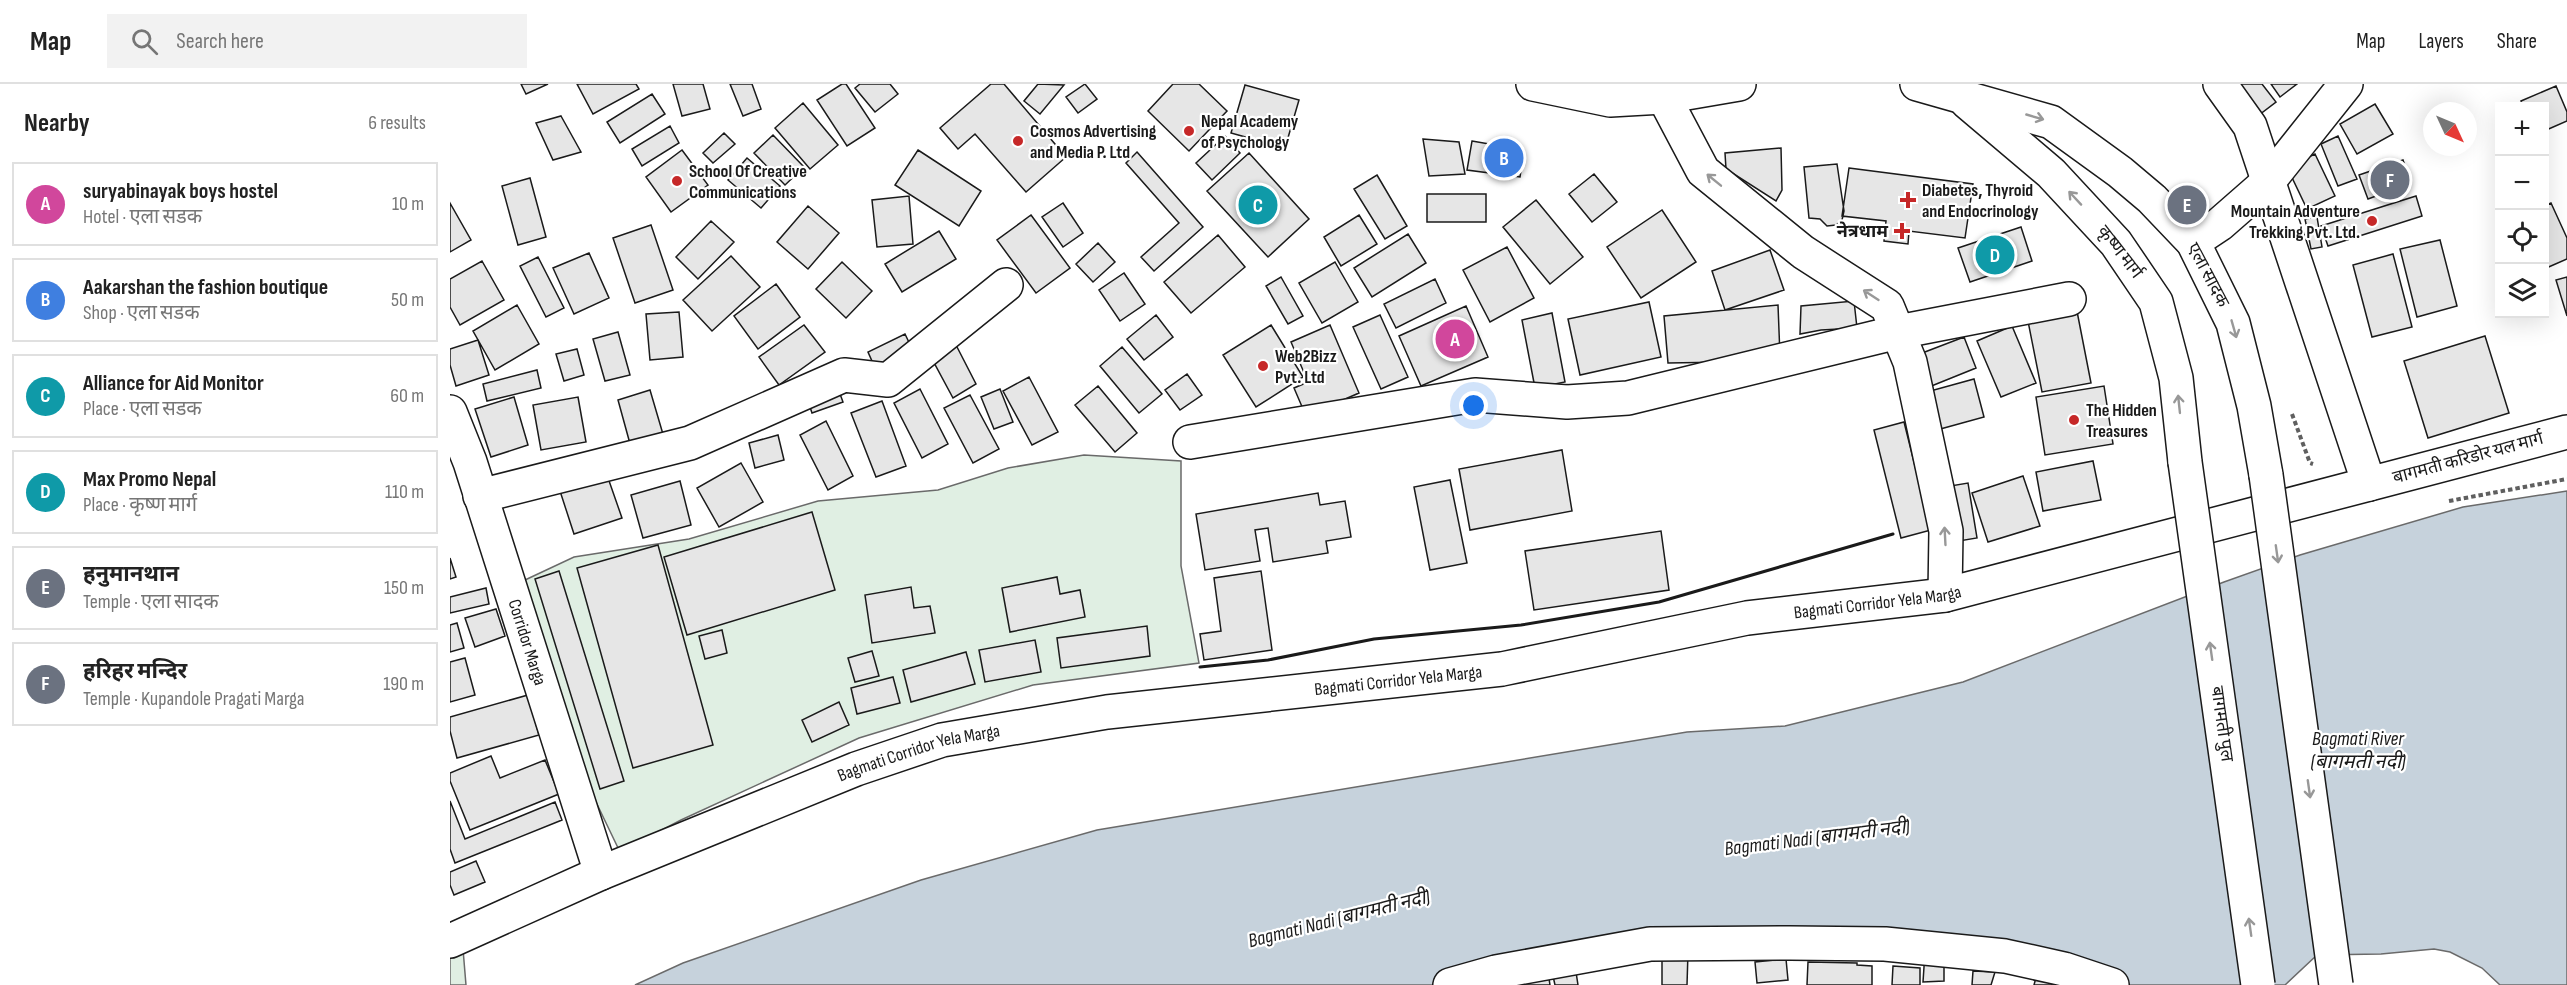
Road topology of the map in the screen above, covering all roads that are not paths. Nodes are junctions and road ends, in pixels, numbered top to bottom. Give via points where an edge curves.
1 (1533, 84) edge
2 (1739, 84) edge
3 (1917, 84) edge
4 (2220, 84) edge
5 (2346, 84) edge
6 (1659, 88) edge
7 (1959, 95) junction
8 (2268, 182) junction
9 (2193, 242) junction
10 (1006, 285) dead end
11 (2069, 299) dead end
12 (1898, 332) junction
13 (450, 412) edge
14 (2567, 432) edge
15 (1190, 442) dead end
16 (2185, 462) joint
17 (460, 465) edge
18 (2369, 484) junction
19 (480, 496) junction
20 (1945, 595) junction
21 (601, 873) junction
22 (450, 941) edge
23 (1450, 985) edge
24 (2112, 985) edge
25 (2258, 985) edge
26 (2336, 985) edge

1 - 6 main road via 1610,100
2 - 6 main road
3 - 7 main road, एला सादक
4 - 8 main road via 2250,126
5 - 8 main road
12 -> 6 main road via 1887,306 1803,252 1703,171
7 -> 9 main road, एला सादक via 2051,122 2152,199
16 -> 7 main road, कृष्ण मार्ग via 2176,378 2150,292 2116,243 2051,173
8 - 9 main road
8 - 18 main road
9 -> 26 main road, एला सादक, bridge via 2233,323 2254,406
10 - 19 main road via 888,380 844,375 690,442
11 - 12 main road
12 - 15 main road via 1628,398 1567,402 1475,395
20 -> 12 main road via 1946,531 1910,362
13 - 17 main road, Corridor Marga
14 - 18 main road, बागमती करिडोर यल मार्ग
25 -> 16 main road, बागमती पुल, bridge
17 - 19 main road, Corridor Marga
18 - 20 main road, Bagmati Corridor Yela Marga
19 - 21 main road, Corridor Marga
20 - 21 main road, Bagmati Corridor Yela Marga via 1747,618 1502,669 1107,712 942,740 856,769
21 - 22 main road, Bagmati Corridor Yela Marga
23 - 24 main road via 1496,972 1650,944 1790,943 1885,944 2005,956

